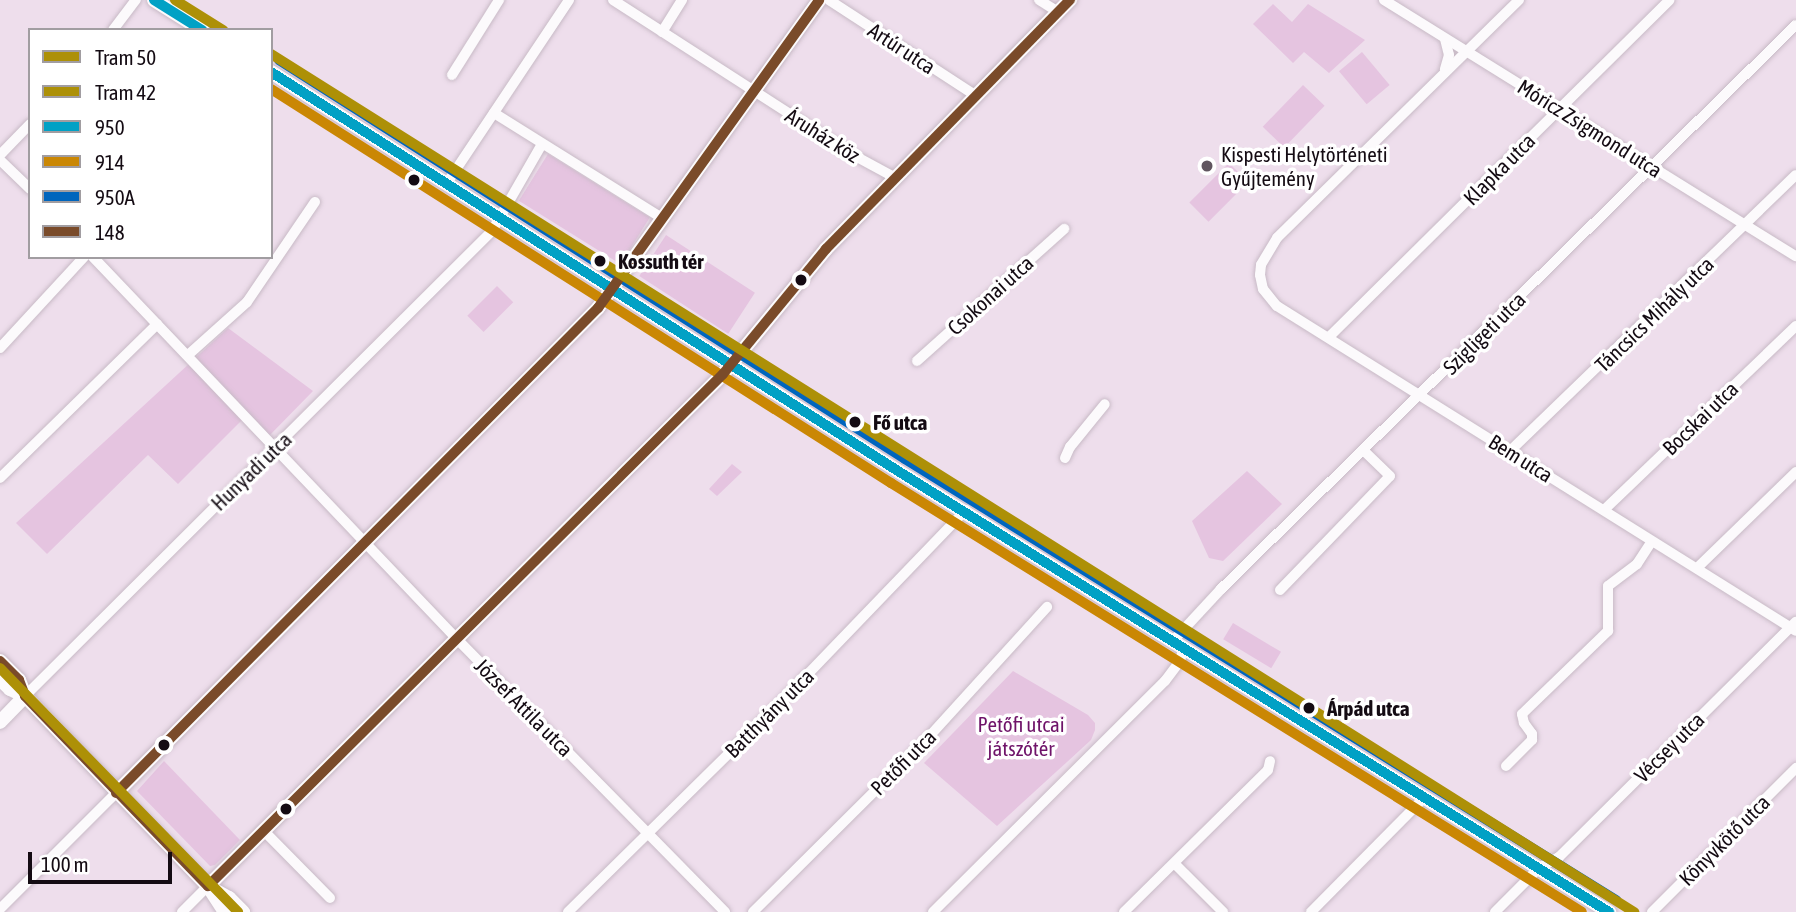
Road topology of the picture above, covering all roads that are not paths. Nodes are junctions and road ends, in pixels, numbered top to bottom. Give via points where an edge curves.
1 (154, 0) edge
2 (499, 0) edge
3 (569, 0) edge
4 (612, 0) edge
5 (682, 0) edge
6 (819, 0) edge
7 (829, 0) edge
8 (1039, 0) edge
9 (1070, 0) edge
10 (1384, 0) edge
11 (1519, 0) edge
12 (1669, 0) edge
13 (133, 4) edge
14 (1058, 12) junction
15 (1796, 25) edge
16 (115, 28) edge
17 (199, 28) edge
18 (662, 32) junction
19 (1445, 38) junction
20 (1466, 51) junction
21 (1445, 71) junction
22 (273, 73) edge
23 (452, 75) dead end
24 (754, 91) junction
25 (975, 95) junction
26 (1559, 110) junction
27 (495, 113) junction
28 (28, 126) edge
29 (542, 144) junction
30 (0, 155) edge
31 (0, 160) edge
32 (1652, 167) junction
33 (1796, 174) edge
34 (894, 177) junction
35 (447, 183) junction
36 (28, 187) edge
37 (315, 202) dead end
38 (662, 218) junction
39 (500, 219) junction
40 (1746, 225) junction
41 (1064, 229) dead end
42 (1796, 256) edge
43 (82, 259) edge
44 (95, 259) edge
45 (611, 290) junction
46 (157, 324) junction
47 (1796, 326) edge
48 (1329, 337) junction
49 (0, 348) edge
50 (188, 355) junction
51 (917, 361) dead end
52 (731, 363) junction
53 (1420, 396) junction
54 (1105, 404) dead end
55 (277, 447) junction
56 (1364, 451) junction
57 (1510, 451) junction
58 (1065, 458) dead end
59 (1796, 472) edge
60 (0, 478) edge
61 (966, 510) junction
62 (1604, 510) junction
63 (1652, 541) junction
64 (366, 544) junction
65 (1697, 568) junction
66 (1280, 590) dead end
67 (1047, 607) dead end
68 (1794, 627) edge
69 (456, 638) junction
70 (1177, 645) junction
71 (0, 661) edge
72 (0, 679) edge
73 (26, 696) junction
74 (0, 722) edge
75 (1270, 761) dead end
76 (1506, 766) dead end
77 (1796, 768) edge
78 (116, 793) junction
79 (1424, 798) junction
80 (264, 831) junction
81 (648, 832) junction
82 (1175, 864) junction
83 (1539, 868) junction
84 (208, 886) junction
85 (330, 898) dead end
86 (0, 909) edge
87 (182, 912) edge
88 (225, 912) edge
89 (243, 912) edge
90 (568, 912) edge
91 (725, 912) edge
92 (753, 912) edge
93 (933, 912) edge
94 (1124, 912) edge
95 (1223, 912) edge
96 (1311, 912) edge
97 (1495, 912) edge
98 (1609, 912) edge
99 (1652, 912) edge

1 - 17 main road
2 - 23 street
3 - 27 street
4 - 18 street
5 - 18 street
6 - 24 main road
7 - 25 street, Artúr utca
8 - 14 street
9 - 14 main road
10 - 19 street, Móricz Zsigmond utca
11 - 20 street
12 - 26 street, Klapka utca
13 - 16 street
14 - 25 main road
15 - 32 street, Szigligeti utca
18 - 24 street
19 - 20 street, Móricz Zsigmond utca
19 - 21 street via 1449,55
20 - 21 street
20 - 26 street, Móricz Zsigmond utca
21 - 48 street, Bem utca via 1277,237 1261,265 1263,289 1277,306
22 - 35 main road
24 - 34 street, Áruház köz
24 - 38 main road
25 - 34 main road
26 - 32 street, Móricz Zsigmond utca
26 - 48 street, Klapka utca
27 - 29 street
27 - 35 street
28 - 30 street
29 - 38 street
29 - 39 street
31 - 36 street
32 - 40 street, Móricz Zsigmond utca
32 - 53 street, Szigligeti utca
33 - 40 street, Táncsics Mihály utca
34 - 52 main road
35 - 39 main road
37 - 50 street via 247,302
38 - 45 main road
39 - 45 main road
39 - 55 street, Hunyadi utca
40 - 42 street, Móricz Zsigmond utca
40 - 57 street, Táncsics Mihály utca
41 - 51 street, Csokonai utca
43 - 49 street
44 - 46 street, József Attila utca
45 - 52 main road
45 - 64 main road
46 - 50 street, József Attila utca
46 - 60 street
47 - 62 street, Bocskai utca
48 - 53 street, Bem utca
50 - 55 street, József Attila utca
52 - 61 main road
52 - 69 main road
53 - 56 street, Szigligeti utca
53 - 57 street, Bem utca
54 - 58 street
55 - 64 street, József Attila utca
55 - 73 street, Hunyadi utca
56 - 66 street via 1390,475
56 - 70 street, Szigligeti utca via 1202,608
57 - 62 street, Bem utca
59 - 65 street
61 - 70 main road
61 - 81 street, Batthyány utca
62 - 63 street, Bem utca
63 - 65 street, Bem utca
63 - 76 street via 1637,564 1608,586 1608,631 1522,714 1532,740
64 - 69 street, József Attila utca
64 - 78 main road
65 - 68 street, Bem utca
67 - 92 street, Petőfi utca via 926,740
68 - 83 street, Vécsey utca via 1553,862
69 - 80 main road
69 - 81 street, József Attila utca
70 - 79 main road
70 - 93 street, Szigligeti utca via 1180,661 1165,681
71 - 73 main road via 19,680
72 - 73 main road
73 - 74 main road, Hunyadi utca
73 - 78 main road
75 - 82 street via 1268,770
77 - 99 street, Könyvkötő utca
78 - 84 main road
78 - 86 street
79 - 83 main road
79 - 96 street
80 - 84 main road
80 - 85 street
81 - 90 street, Batthyány utca
81 - 91 street, József Attila utca
82 - 94 street
82 - 95 street
83 - 97 street, Vécsey utca
83 - 98 main road
84 - 87 street
84 - 88 main road
84 - 89 main road

